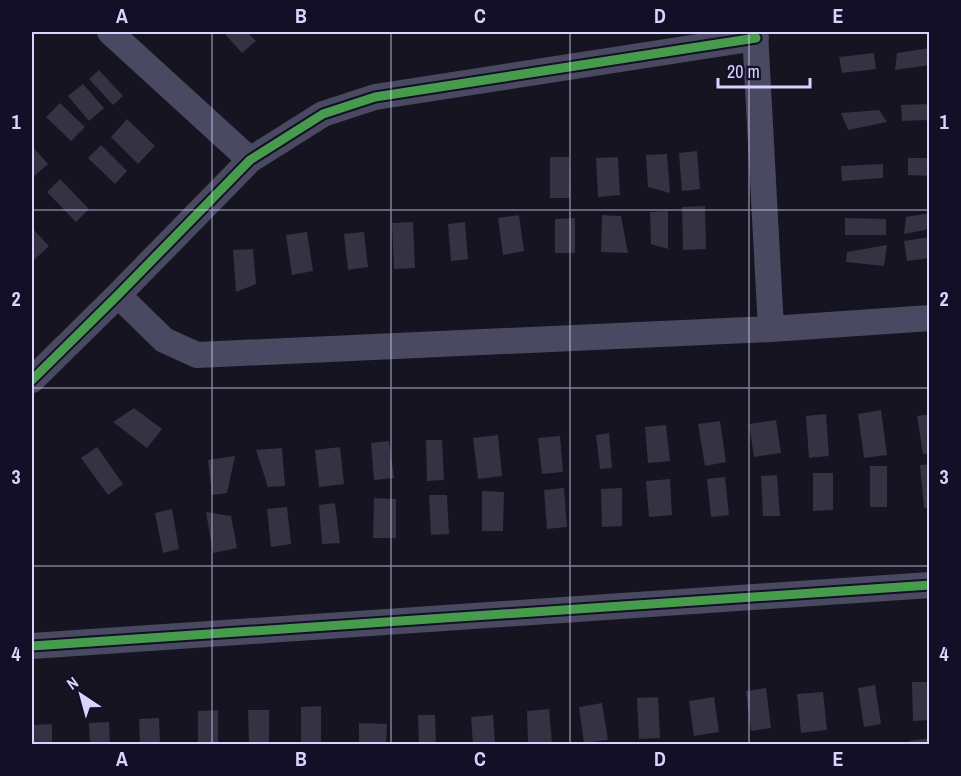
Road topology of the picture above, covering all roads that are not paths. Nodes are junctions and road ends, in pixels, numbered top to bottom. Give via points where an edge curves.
1 (110, 32) edge
2 (756, 35) edge
3 (250, 160) junction
4 (118, 295) junction
5 (930, 318) edge
6 (771, 328) junction
7 (32, 380) edge
8 (930, 585) edge
9 (32, 646) edge

1 - 3 street
2 - 3 street via 375,97 323,114
2 - 6 street
3 - 4 street
4 - 6 street via 164,340 197,355
4 - 7 street
5 - 6 street
8 - 9 street

